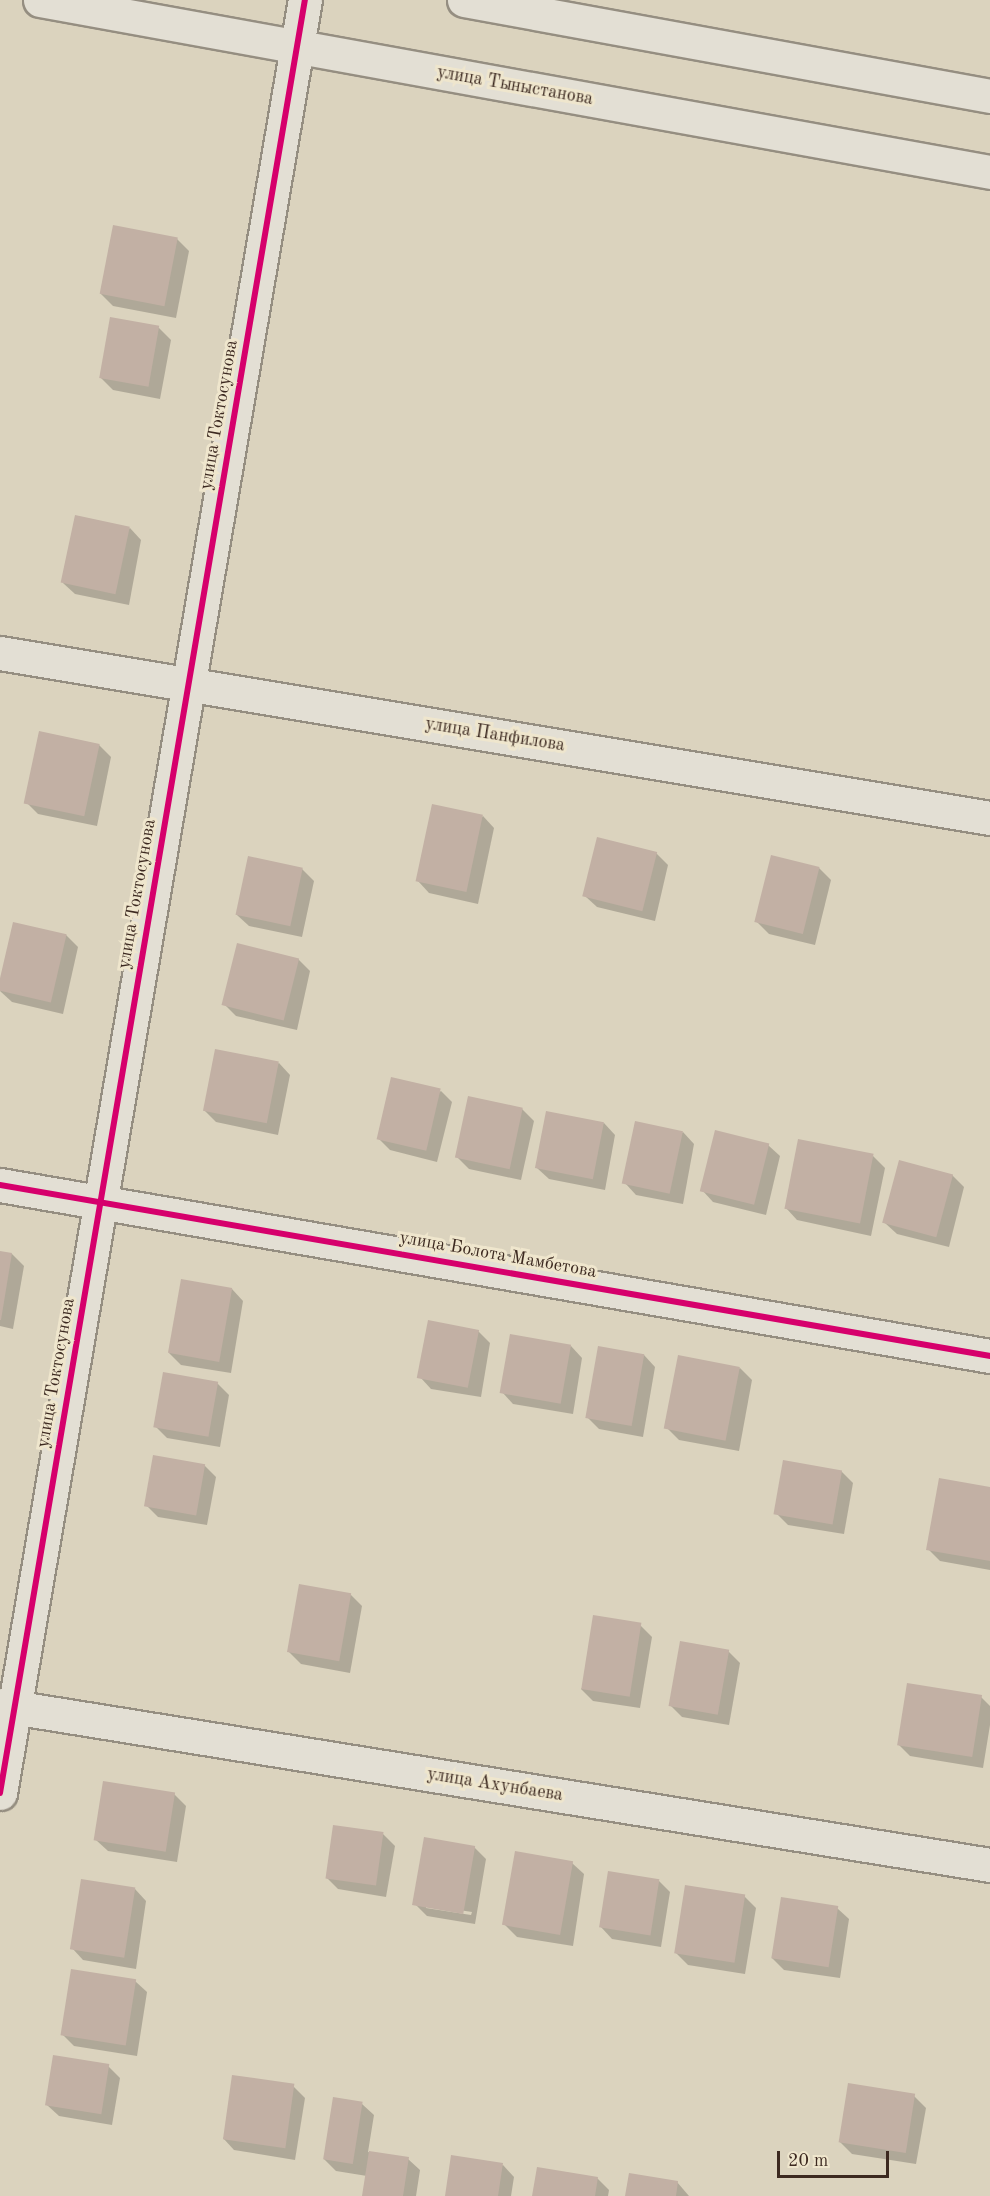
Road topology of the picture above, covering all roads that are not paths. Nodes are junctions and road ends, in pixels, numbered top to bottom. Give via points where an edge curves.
1 (40, 0) edge
2 (305, 0) edge
3 (464, 0) edge
4 (297, 47) junction
5 (990, 96) edge
6 (990, 172) edge
7 (0, 653) edge
8 (188, 684) junction
9 (990, 818) edge
10 (0, 1185) edge
11 (100, 1201) junction
12 (990, 1356) edge
13 (7, 1707) edge
14 (0, 1792) edge
15 (990, 1865) edge

1 - 4 street, улица Тыныстанова
2 - 4 street, улица Токтосунова
3 - 5 street
4 - 6 street, улица Тыныстанова
4 - 8 street, улица Токтосунова
7 - 8 street, улица Панфилова
8 - 9 street, улица Панфилова
8 - 11 street, улица Токтосунова
10 - 11 street, улица Болота Мамбетова
11 - 12 street, улица Болота Мамбетова
11 - 13 street, улица Токтосунова
13 - 14 street, улица Токтосунова
13 - 15 street, улица Ахунбаева

